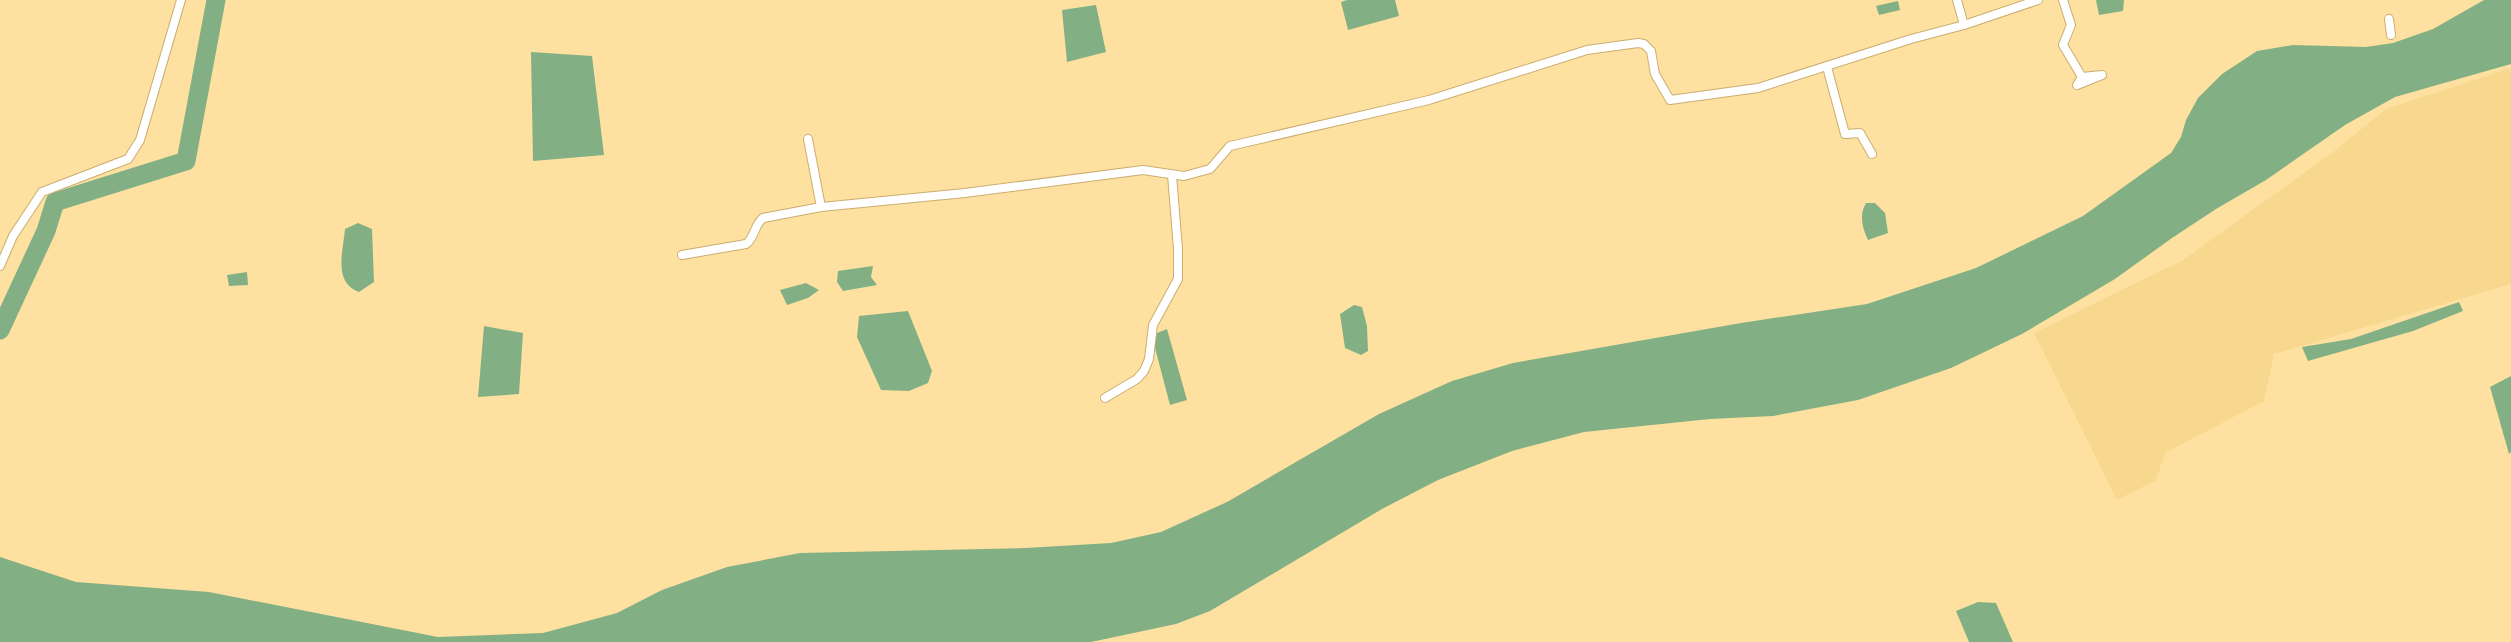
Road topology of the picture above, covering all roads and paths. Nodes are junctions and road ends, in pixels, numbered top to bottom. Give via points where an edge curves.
1 (181, 0) edge
2 (1957, 0) edge
3 (2038, 0) edge
4 (2062, 0) edge
5 (2389, 19) dead end
6 (1964, 25) junction
7 (2391, 35) dead end
8 (1827, 67) junction
9 (2082, 77) dead end
10 (808, 139) dead end
11 (1872, 154) dead end
12 (1172, 175) junction
13 (821, 207) junction
14 (682, 255) dead end
15 (0, 266) edge
16 (1105, 398) dead end

1 - 15 street via 140,140 128,159 42,192 13,236
2 - 6 street
3 - 6 street
4 - 9 street via 2071,25 2062,45
5 - 7 street
6 - 8 street
8 - 11 street via 1845,134 1860,133
8 - 12 street via 1758,88 1676,101 1666,95 1655,74 1651,51 1644,44 1586,50 1429,100 1230,146 1210,169 1184,176
10 - 13 street
12 - 13 street via 1142,170 965,193
12 - 16 street via 1178,279 1153,325 1144,372
13 - 14 street via 763,218 746,244

